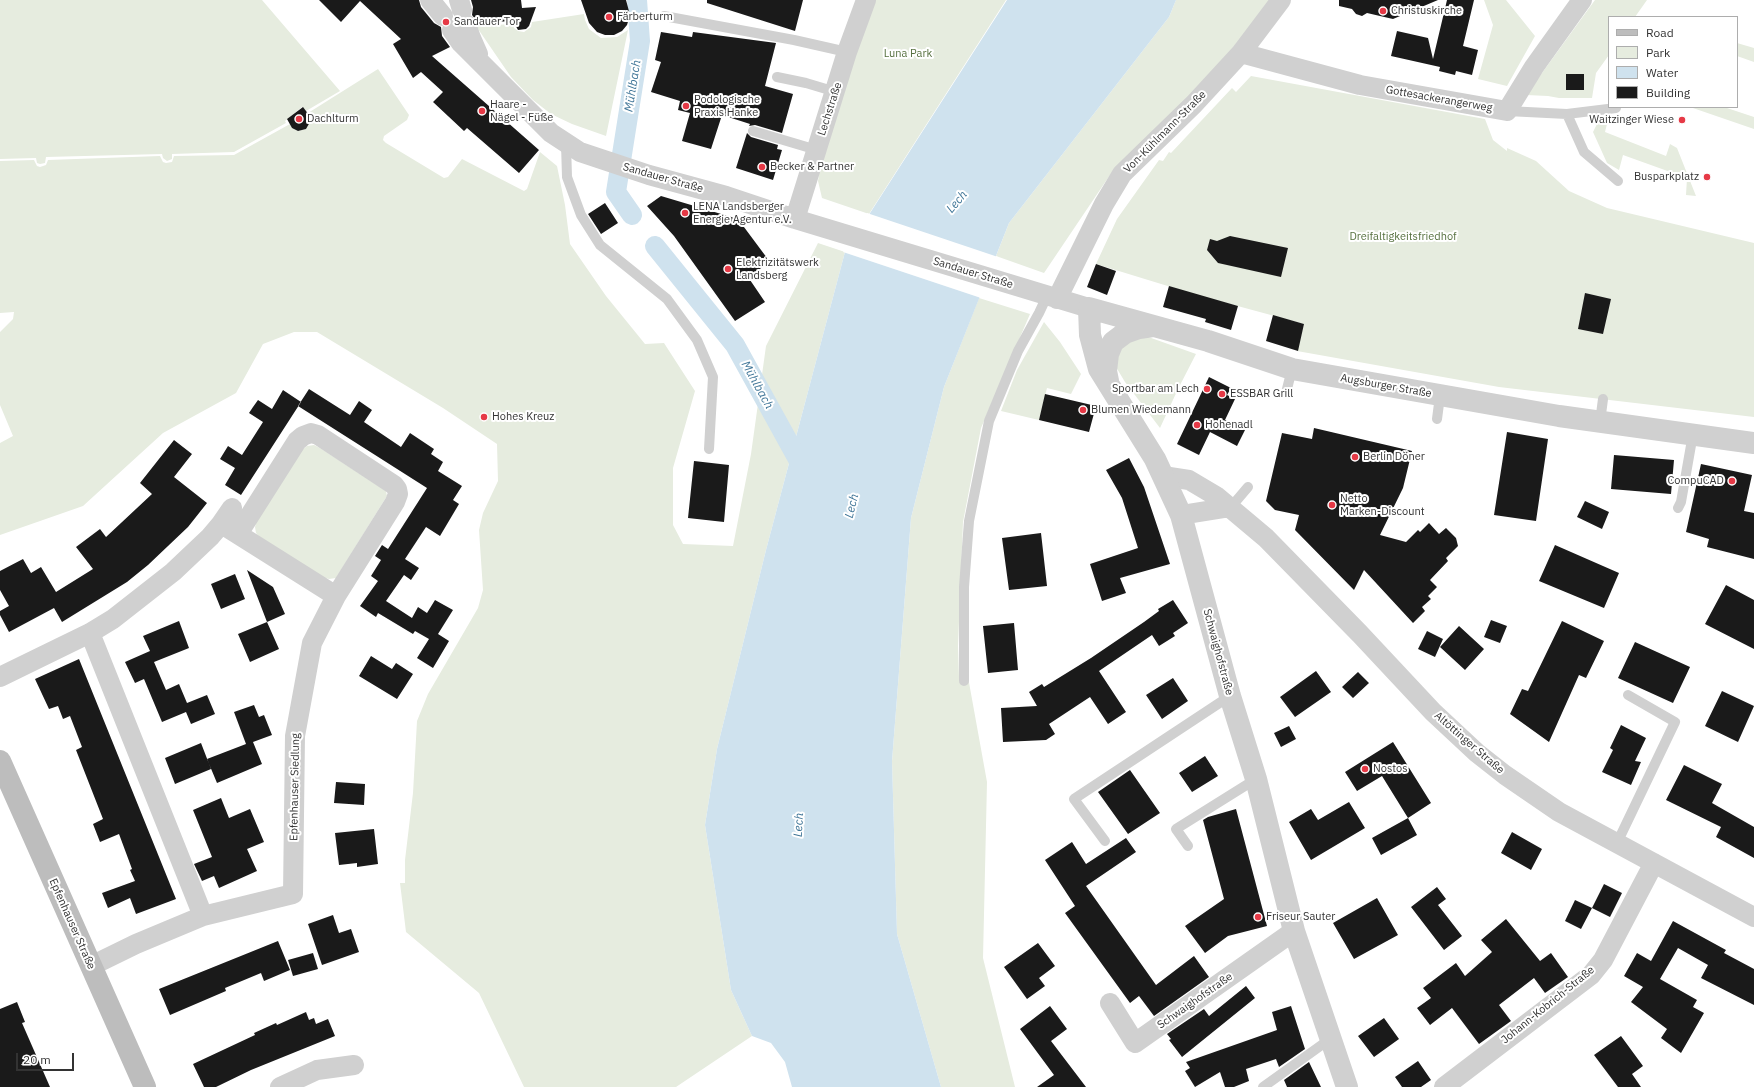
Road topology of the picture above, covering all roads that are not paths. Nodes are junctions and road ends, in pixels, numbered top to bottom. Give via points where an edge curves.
1 (866, 0) edge
2 (1281, 0) edge
3 (1582, 0) edge
4 (449, 12) edge
5 (664, 16) dead end
6 (847, 52) junction
7 (1242, 53) junction
8 (777, 77) dead end
9 (836, 92) junction
10 (1616, 108) dead end
11 (1507, 111) junction
12 (1567, 114) junction
13 (753, 131) dead end
14 (566, 144) junction
15 (816, 150) junction
16 (1618, 181) dead end
17 (804, 222) junction
18 (1042, 294) junction
19 (1089, 308) junction
20 (1155, 326) junction
21 (1292, 369) junction
22 (1109, 386) junction
23 (1286, 392) dead end
24 (1440, 396) junction
25 (1603, 399) dead end
26 (1437, 419) dead end
27 (1600, 422) junction
28 (1693, 434) junction
29 (1754, 443) edge
30 (709, 448) dead end
31 (1164, 476) junction
32 (1248, 487) dead end
33 (1231, 507) junction
34 (1678, 508) dead end
35 (1181, 515) junction
36 (238, 534) junction
37 (336, 596) junction
38 (90, 633) junction
39 (0, 677) edge
40 (964, 681) dead end
41 (1628, 695) dead end
42 (1230, 696) junction
43 (0, 761) edge
44 (1256, 779) junction
45 (1105, 841) dead end
46 (1617, 843) junction
47 (1188, 846) dead end
48 (1654, 863) junction
49 (203, 916) junction
50 (1754, 917) edge
51 (1294, 931) junction
52 (91, 966) junction
53 (1110, 1003) dead end
54 (1330, 1039) junction
55 (354, 1065) dead end
56 (145, 1087) edge
57 (280, 1087) edge
58 (1263, 1087) edge
59 (1347, 1087) edge
60 (1444, 1087) edge

1 - 6 street, Lechstraße
2 - 7 street, Von-Kühlmann-Straße
3 - 11 street, Gottesackerangerweg via 1534,67
4 - 14 street, Sandauer Straße via 458,39 551,134
5 - 6 lane
6 - 9 street, Lechstraße
7 - 11 street, Gottesackerangerweg via 1360,85
7 - 18 street, Von-Kühlmann-Straße via 1122,174
8 - 9 lane
9 - 15 street, Lechstraße
10 - 12 lane
11 - 12 lane
12 - 16 lane via 1584,152
13 - 15 lane
14 - 17 street, Sandauer Straße via 604,161 726,196
14 - 30 lane via 567,177 581,215 600,245 667,299 697,340 713,377
15 - 17 street, Lechstraße
17 - 18 street, Sandauer Straße
18 - 19 street, Augsburger Straße
18 - 40 lane via 1040,313 1018,351 989,421 969,521 964,587
19 - 20 street, Augsburger Straße
19 - 22 street, Schwaighofstraße via 1092,348 1099,369
20 - 21 street, Augsburger Straße
20 - 22 street, Schwaighofstraße via 1125,333 1113,342 1106,370
21 - 23 lane
21 - 24 street, Augsburger Straße
22 - 31 street, Schwaighofstraße
24 - 26 lane
24 - 27 street, Augsburger Straße
25 - 27 lane
27 - 28 street, Augsburger Straße
28 - 29 street, Augsburger Straße
28 - 34 lane
31 - 33 street, Altöttinger Straße via 1189,480
31 - 35 street, Schwaighofstraße
32 - 33 lane
33 - 35 street
33 - 46 street, Altöttinger Straße via 1266,538 1433,712 1477,753 1559,812
35 - 42 street, Schwaighofstraße
36 - 37 street
36 - 37 street, Epfenhauser Siedlung via 297,440 311,434 318,435 394,485 398,494
36 - 38 street via 227,516 210,537 173,572 113,619
37 - 49 street, Epfenhauser Siedlung via 312,643 295,736 293,894
38 - 39 street
38 - 49 street
41 - 46 lane via 1675,722
42 - 44 street, Schwaighofstraße
42 - 45 lane via 1074,799
43 - 52 main road, Epfenhauser Straße
44 - 47 lane via 1176,829
44 - 51 street, Schwaighofstraße
46 - 48 street, Altöttinger Straße
48 - 50 street, Altöttinger Straße
48 - 60 street, Johann-Kobrich-Straße via 1603,960 1591,975
49 - 52 street, Epfenhauser Siedlung
51 - 53 street, Schwaighofstraße via 1135,1043
51 - 54 street, Schwaighofstraße
52 - 56 main road, Epfenhauser Straße
54 - 58 lane
54 - 59 street, Schwaighofstraße
55 - 57 street via 317,1070

